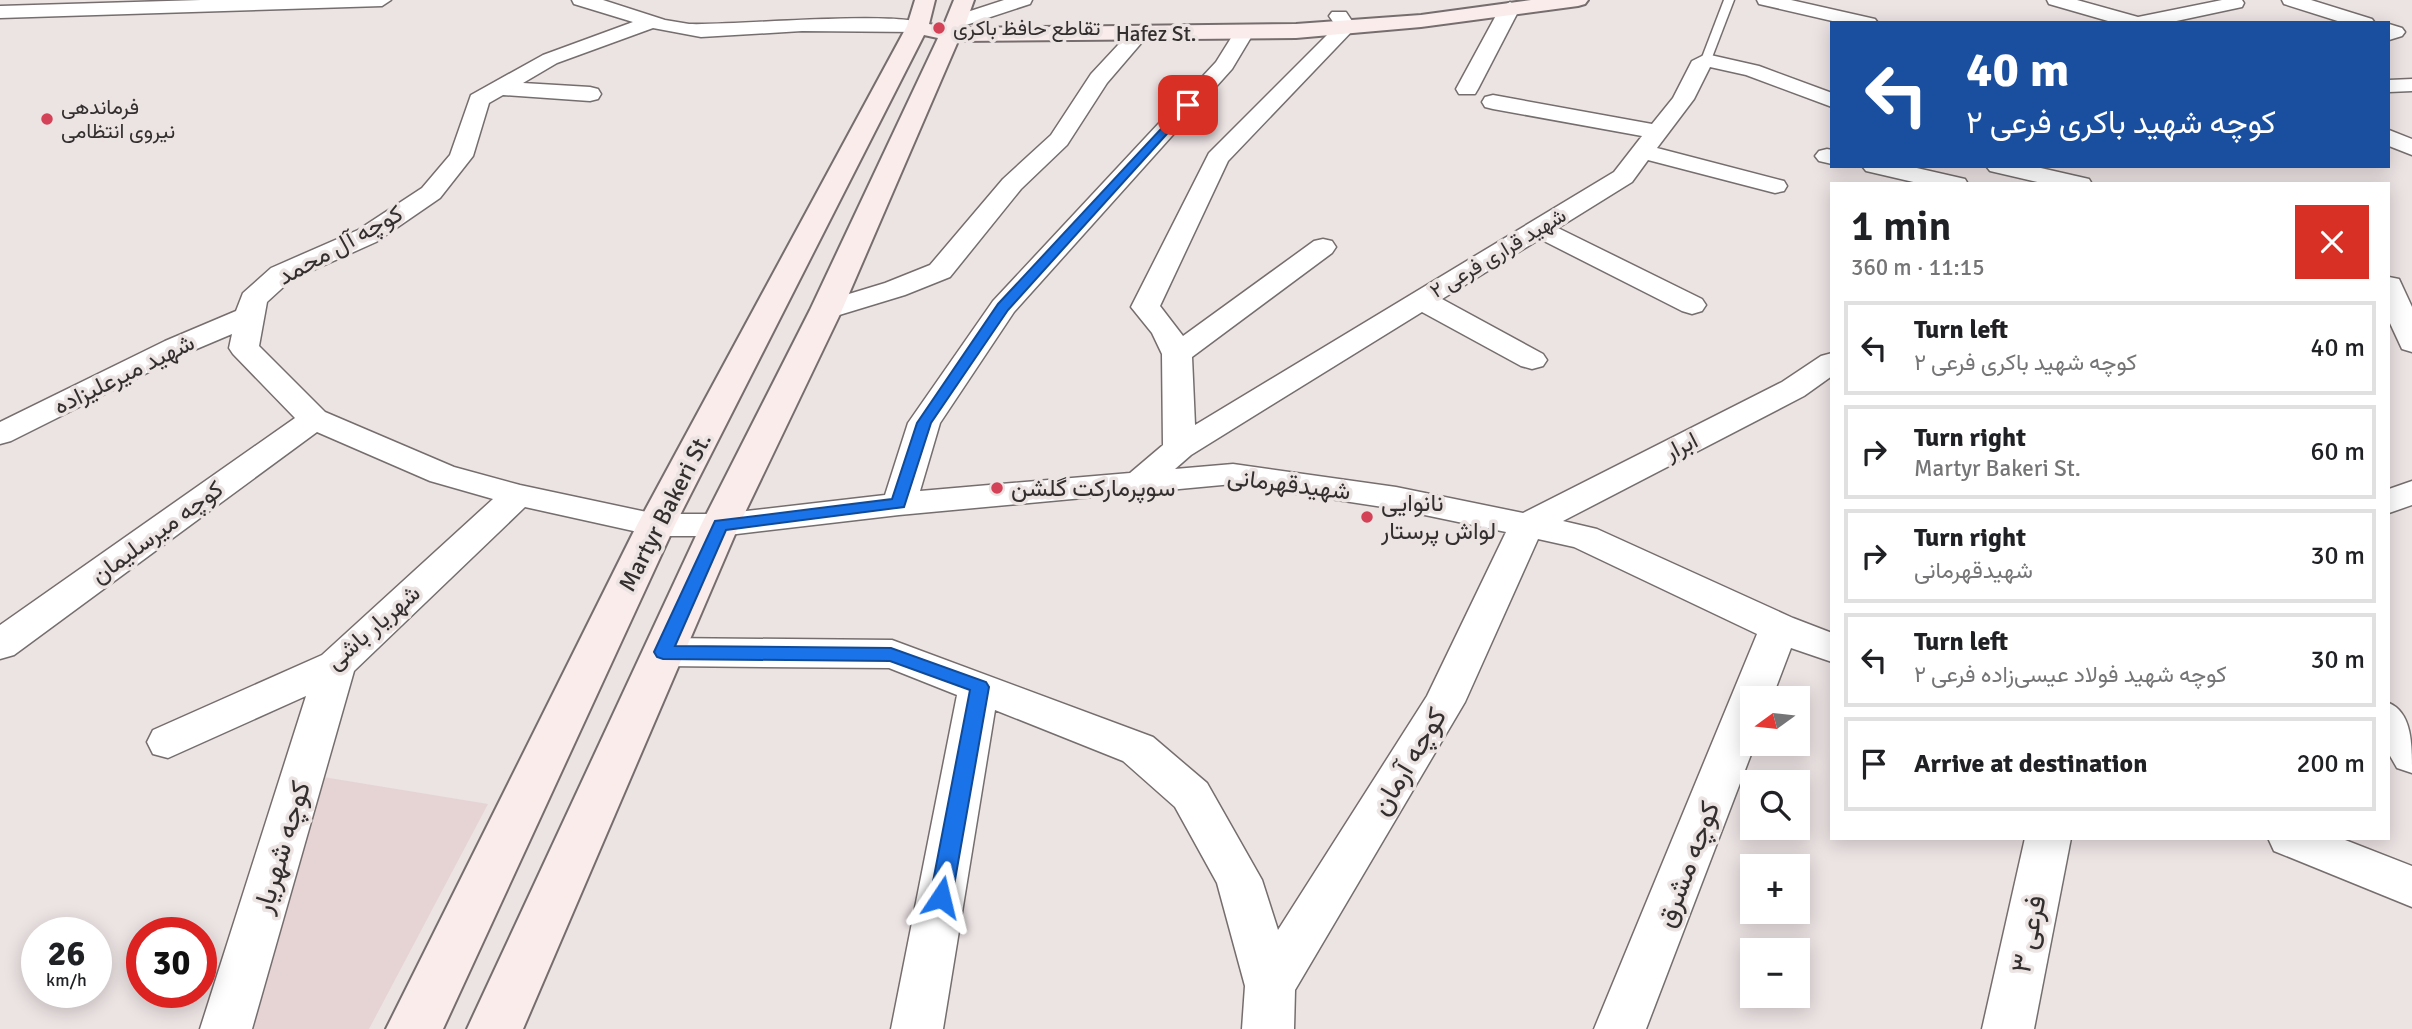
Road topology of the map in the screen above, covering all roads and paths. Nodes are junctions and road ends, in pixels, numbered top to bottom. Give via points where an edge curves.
1 (382, 0) edge
2 (581, 0) edge
3 (632, 0) edge
4 (1023, 0) edge
5 (1480, 0) edge
6 (1578, 0) edge
7 (1729, 0) edge
8 (1766, 0) edge
9 (2056, 0) edge
10 (2291, 0) edge
11 (2235, 3) dead end
12 (612, 7) junction
13 (1510, 8) junction
14 (0, 12) edge
15 (943, 17) edge
16 (1343, 21) junction
17 (1859, 21) edge
18 (2130, 21) edge
19 (2147, 21) edge
20 (2359, 21) edge
21 (652, 22) junction
22 (1139, 34) junction
23 (1243, 34) junction
24 (1706, 60) junction
25 (2412, 85) edge
26 (2390, 86) edge
27 (496, 88) junction
28 (1467, 89) dead end
29 (590, 94) dead end
30 (1830, 99) edge
31 (1493, 102) dead end
32 (2390, 137) edge
33 (1650, 142) junction
34 (2412, 148) edge
35 (1883, 168) edge
36 (2002, 168) edge
37 (2008, 168) edge
38 (1947, 182) edge
39 (1986, 182) edge
40 (2071, 182) edge
41 (1775, 186) dead end
42 (1539, 228) junction
43 (1323, 247) dead end
44 (2390, 288) edge
45 (1422, 300) junction
46 (1692, 305) dead end
47 (826, 310) junction
48 (250, 316) junction
49 (2412, 343) edge
50 (1177, 354) junction
51 (1532, 360) dead end
52 (1830, 363) edge
53 (314, 419) junction
54 (0, 434) edge
55 (1179, 448) junction
56 (1141, 481) junction
57 (2412, 492) edge
58 (518, 495) junction
59 (2390, 502) edge
60 (898, 504) junction
61 (656, 525) junction
62 (720, 525) junction
63 (1527, 525) junction
64 (1779, 628) junction
65 (0, 645) edge
66 (1830, 647) edge
67 (663, 652) junction
68 (336, 665) junction
69 (1757, 686) edge
70 (979, 687) junction
71 (2390, 721) edge
72 (1740, 728) edge
73 (167, 742) dead end
74 (2412, 756) edge
75 (2048, 840) edge
76 (2295, 840) edge
77 (2412, 887) edge
78 (1270, 986) junction
79 (226, 1029) edge
80 (414, 1029) edge
81 (495, 1029) edge
82 (917, 1029) edge
83 (1268, 1029) edge
84 (1620, 1029) edge
85 (2008, 1029) edge

1 - 14 street
2 - 12 street
3 - 12 street
4 - 15 street
5 - 16 main road, Hafez St.
6 - 13 main road, Hafez St.
7 - 24 lane
8 - 17 street
9 - 18 street
10 - 20 street
11 - 19 street
12 - 21 street
13 - 16 main road, Hafez St.
13 - 28 street
15 - 16 main road, Hafez St.
15 - 21 street via 690,30
15 - 22 main road, Hafez St.
15 - 47 main road
15 - 61 main road, Martyr Bakeri St.
16 - 23 main road, Hafez St.
16 - 50 street via 1217,158 1145,307
21 - 27 street, کوچه آل محمد via 550,60
22 - 23 main road, Hafez St.
22 - 47 street via 1099,79 1059,140 1012,184 940,271
23 - 60 street via 1225,65 1003,307 924,423
24 - 30 street via 1752,70
24 - 33 street, شهید قراری فرعی ۲
25 - 26 street
27 - 29 street
27 - 48 street, کوچه آل محمد via 479,100 461,156 431,193 367,236 281,274 253,299
31 - 33 street
32 - 34 street
33 - 41 street
33 - 42 street, شهید قراری فرعی ۲ via 1623,177
35 - 38 street
36 - 39 street
37 - 40 street
42 - 45 street, شهید قراری فرعی ۲
42 - 46 street
43 - 50 street
44 - 49 street
45 - 51 street
45 - 55 street, شهید قراری فرعی ۲
47 - 62 main road
48 - 53 street, کوچه آل محمد via 244,348
48 - 54 street, شهید میرعلیزاده via 176,347
50 - 55 street
52 - 63 street, ابرار via 1793,389
53 - 58 street, کوچه آل محمد via 442,474
53 - 65 street, کوچه میرسلیمان
55 - 56 street, شهید قراری فرعی ۲
56 - 60 street, شهیدقهرمانی
56 - 63 street, شهیدقهرمانی via 1233,474 1396,498
57 - 59 street
58 - 61 street, کوچه آل محمد
58 - 68 street, شهریار باشی
60 - 62 street, شهیدقهرمانی
61 - 62 street, کوچه آل محمد
61 - 80 main road, Martyr Bakeri St.
62 - 67 main road
63 - 64 street, شهیدقهرمانی via 1584,537
63 - 78 street, کوچه آرمان via 1445,702
64 - 66 street, شهیدقهرمانی
64 - 69 street, کوچه مشرق
67 - 70 street via 891,654
67 - 81 main road
68 - 73 street, شهریار باشی
68 - 79 street, کوچه شهریار
70 - 78 street via 1138,748 1191,795 1239,880
70 - 82 street
71 - 74 street
72 - 84 street, کوچه مشرق
75 - 85 street, فرعی ۳
76 - 77 street
78 - 83 street

